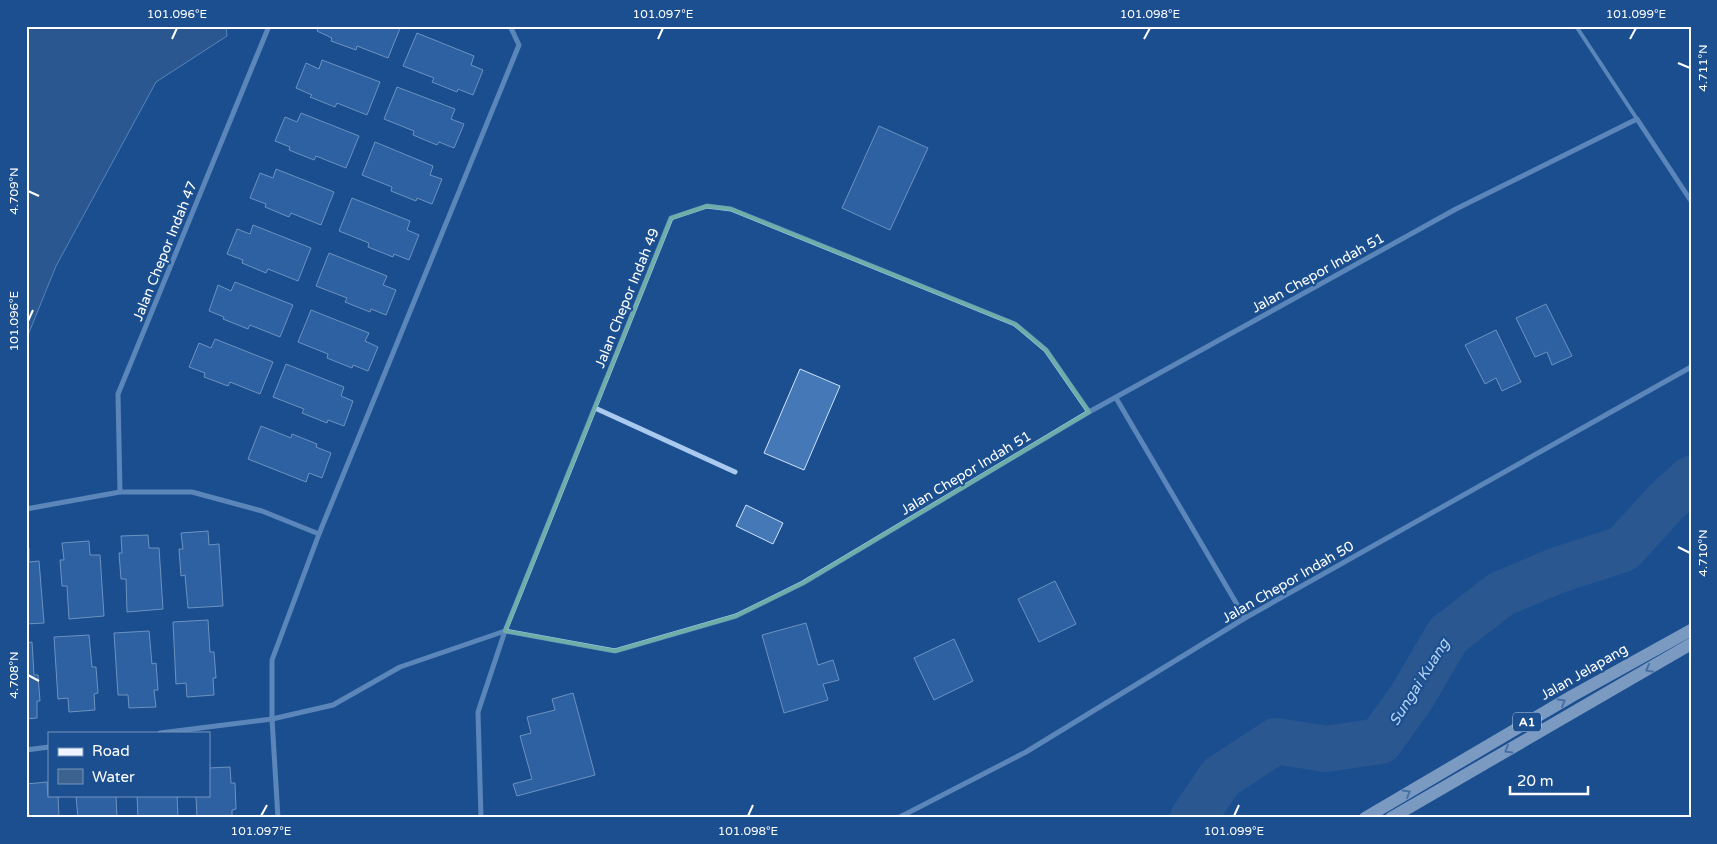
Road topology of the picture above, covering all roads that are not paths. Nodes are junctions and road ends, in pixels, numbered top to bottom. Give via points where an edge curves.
1 (269, 26) edge
2 (510, 26) edge
3 (1576, 26) edge
4 (1637, 119) junction
5 (1691, 201) edge
6 (1691, 367) edge
7 (1116, 398) junction
8 (595, 408) junction
9 (1089, 412) junction
10 (735, 472) dead end
11 (120, 492) junction
12 (26, 508) edge
13 (319, 534) junction
14 (1245, 618) junction
15 (1691, 630) edge
16 (504, 631) junction
17 (1691, 644) edge
18 (272, 719) junction
19 (168, 732) edge
20 (48, 747) edge
21 (26, 750) edge
22 (278, 818) edge
23 (481, 818) edge
24 (898, 818) edge
25 (1365, 818) edge
26 (1391, 818) edge

1 - 11 street, Jalan Chepor Indah 47 via 118,394
2 - 13 street via 519,46
3 - 4 lane
4 - 5 street
4 - 7 street, Jalan Chepor Indah 51 via 1456,209
6 - 14 street, Jalan Chepor Indah 50
7 - 9 street, Jalan Chepor Indah 51
7 - 14 street
8 - 9 street, Jalan Chepor Indah 49 via 671,218 707,206 731,209 1015,324 1046,350
8 - 10 street
8 - 16 street, Jalan Chepor Indah 49
9 - 16 street, Jalan Chepor Indah 51 via 803,583 736,616 614,651
11 - 12 street
11 - 13 street via 192,492 262,511
13 - 18 street via 272,660
14 - 24 street, Jalan Chepor Indah 50 via 1026,752
25 -> 15 main road, Jalan Jelapang / A1
16 - 18 street, Jalan Chepor Indah 51 via 400,667 334,705
16 - 23 street, Jalan Chepor Indah 49 via 478,712
17 -> 26 main road, Jalan Jelapang / A1
18 - 19 street, Jalan Chepor Indah 51
18 - 22 street
20 - 21 street

